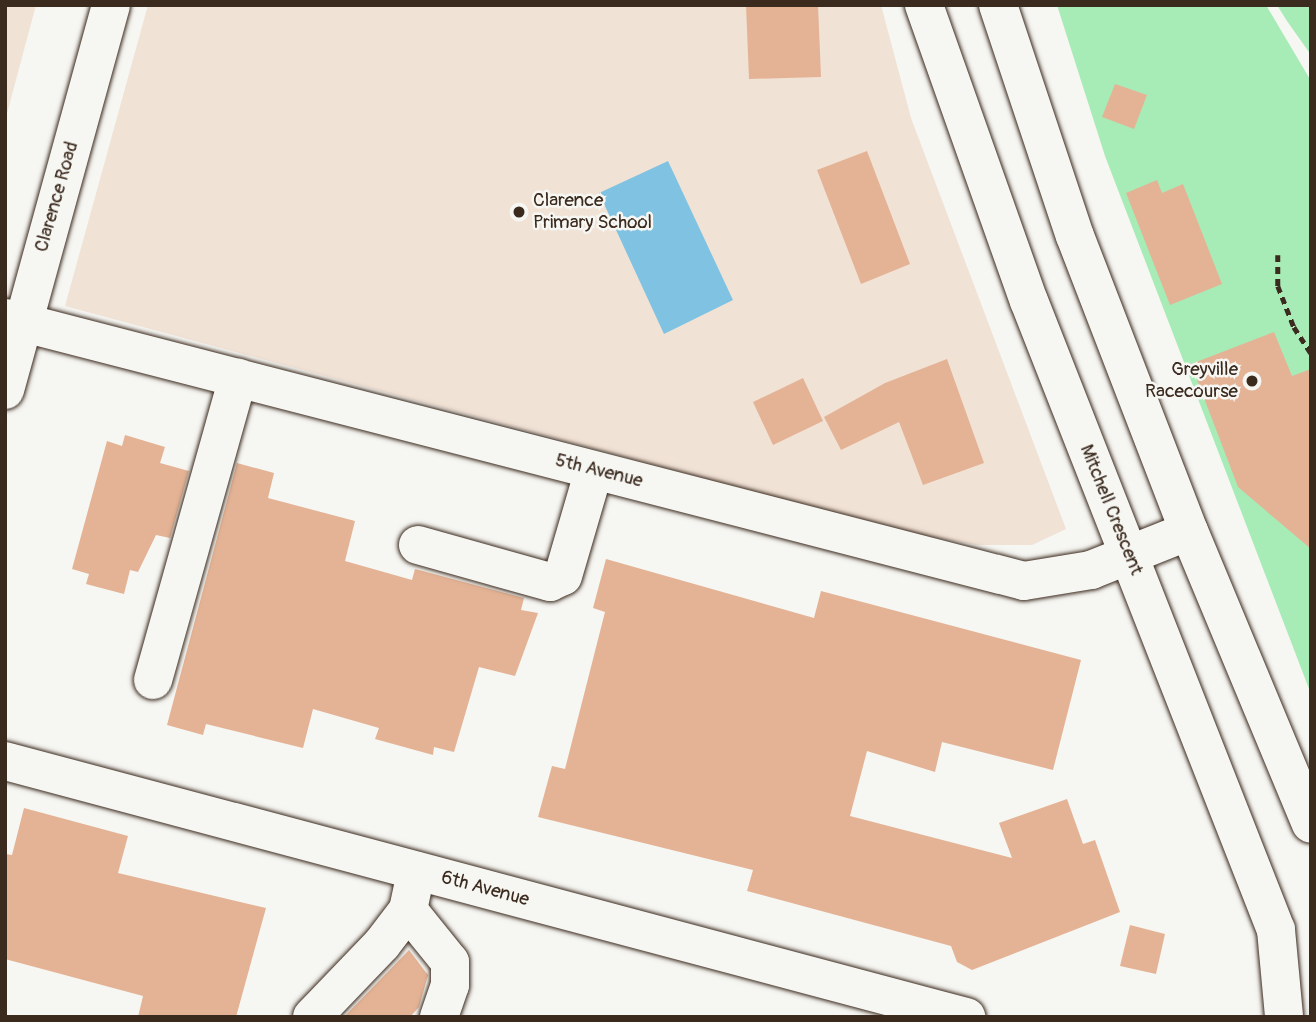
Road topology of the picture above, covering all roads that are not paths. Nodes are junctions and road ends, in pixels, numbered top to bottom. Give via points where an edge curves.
1 (111, 5) edge
2 (924, 5) edge
3 (998, 5) edge
4 (14, 320) edge
5 (238, 378) junction
6 (5, 390) edge
7 (594, 470) junction
8 (1189, 531) junction
9 (418, 545) dead end
10 (1130, 557) junction
11 (153, 680) dead end
12 (5, 761) edge
13 (1311, 824) edge
14 (416, 871) junction
15 (408, 910) junction
16 (870, 1004) edge
17 (312, 1017) edge
18 (439, 1017) edge
19 (966, 1017) edge
20 (1284, 1017) edge

1 - 4 street, Clarence Road
2 - 10 street, Mitchell Crescent via 1029,301
3 - 8 street via 1070,223
4 - 5 street, 5th Avenue
4 - 6 street, Clarence Road
5 - 7 street, 5th Avenue
5 - 11 street
7 - 9 street via 564,576 550,582
7 - 10 street, 5th Avenue via 1024,581 1091,570
8 - 10 street, 5th Avenue
8 - 13 street
10 - 20 street, Mitchell Crescent via 1276,930
12 - 14 street, 6th Avenue
14 - 15 street
14 - 16 street, 6th Avenue
15 - 17 street
15 - 18 street via 450,962 450,985
16 - 19 street, 6th Avenue

